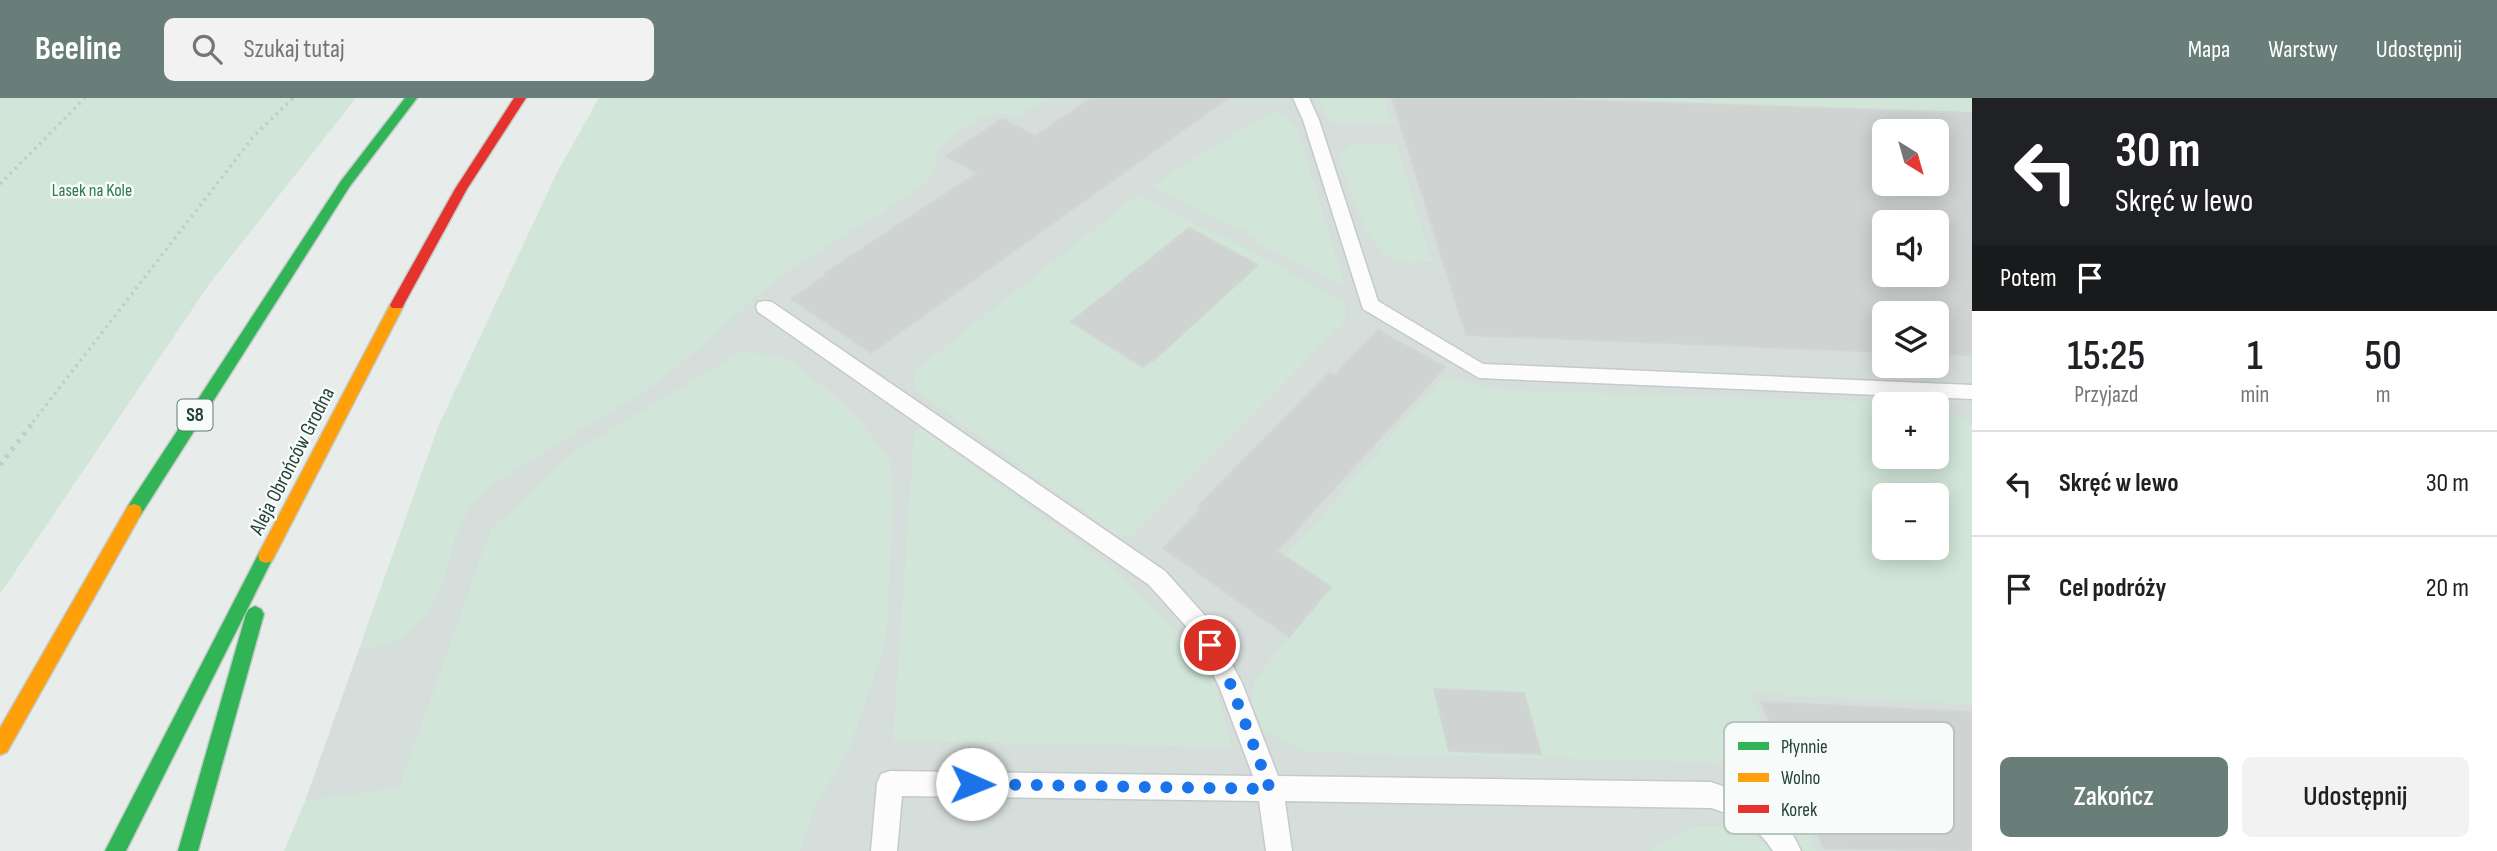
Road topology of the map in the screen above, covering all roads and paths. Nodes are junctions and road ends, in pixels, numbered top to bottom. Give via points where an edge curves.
1 (85, 98) edge
2 (293, 98) edge
3 (411, 98) edge
4 (520, 98) edge
5 (1301, 98) edge
6 (0, 184) edge
7 (765, 307) dead end
8 (1972, 392) edge
9 (0, 464) edge
10 (277, 536) junction
11 (0, 746) edge
12 (1270, 789) junction
13 (1724, 799) edge
14 (1778, 834) edge
15 (115, 851) edge
16 (188, 851) edge
17 (884, 851) edge
18 (1279, 851) edge
19 (1788, 851) edge

1 - 6 path
2 - 9 path via 253,137
3 - 11 highway, S8 via 345,184 146,491
4 - 10 highway, Aleja Obrońców Grodna via 454,201
5 - 8 lane via 1370,305 1479,371
7 - 12 lane via 1157,578 1200,626 1230,683
10 - 15 highway, Aleja Obrońców Grodna
10 - 16 highway
12 - 13 lane via 1711,795
12 - 17 lane via 890,783
12 - 18 lane
14 - 19 lane

